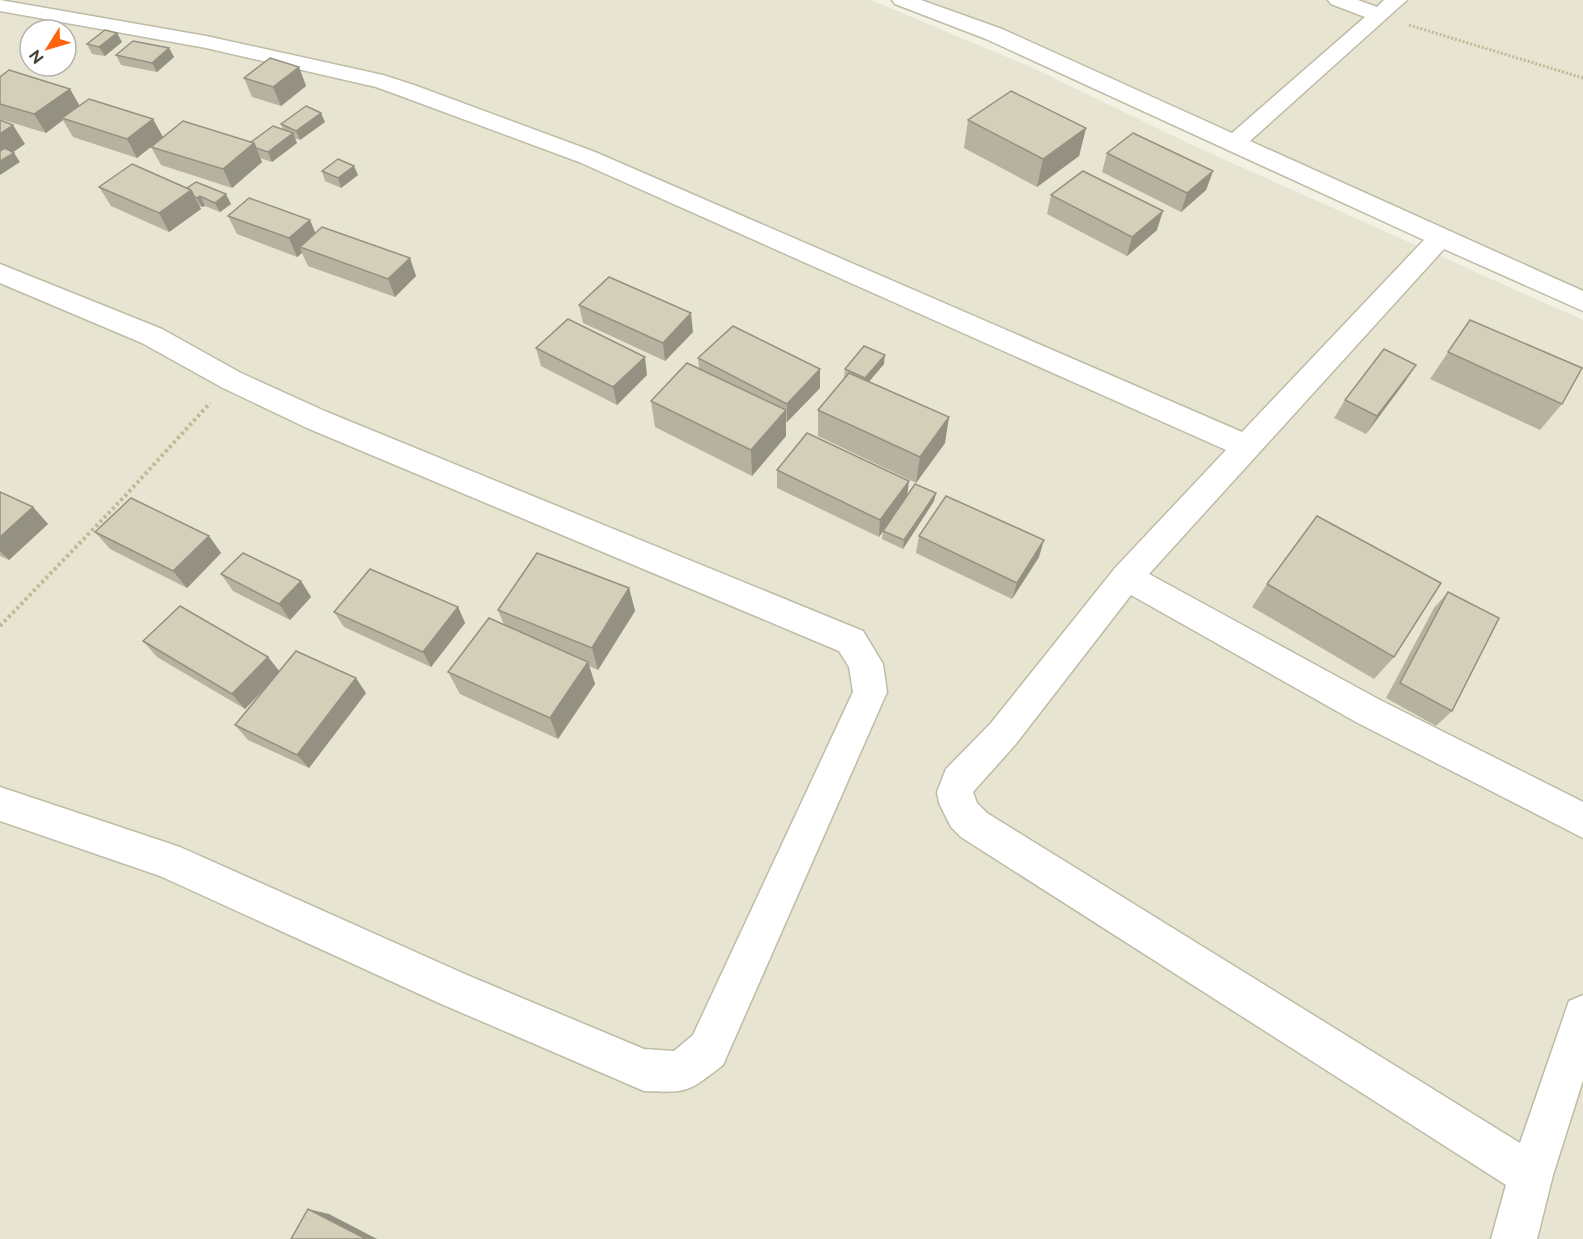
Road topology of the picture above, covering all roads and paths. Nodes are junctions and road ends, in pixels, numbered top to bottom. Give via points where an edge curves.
1 (902, 0) edge
2 (1338, 0) edge
3 (1397, 0) edge
4 (0, 5) edge
5 (1380, 15) junction
6 (1583, 78) edge
7 (1235, 143) junction
8 (1441, 237) junction
9 (0, 273) edge
10 (1583, 302) edge
11 (231, 380) junction
12 (1248, 447) junction
13 (1126, 577) junction
14 (0, 626) edge
15 (0, 804) edge
16 (1583, 821) edge
17 (1583, 1015) edge
18 (1531, 1175) junction
19 (1514, 1239) edge

1 - 7 street via 994,34
2 - 5 street
3 - 5 street
4 - 12 street via 206,42 406,90 587,157
5 - 6 path
5 - 7 street
7 - 8 street
8 - 10 street
8 - 12 street
9 - 11 street via 152,336
11 - 14 path
11 - 15 street via 317,420 851,641 866,664 870,692 708,1050 681,1071 644,1070 167,860
12 - 13 street
13 - 16 street via 1368,711
13 - 18 street via 1003,734 959,782 955,792 964,815 974,825
17 - 18 street
18 - 19 street

